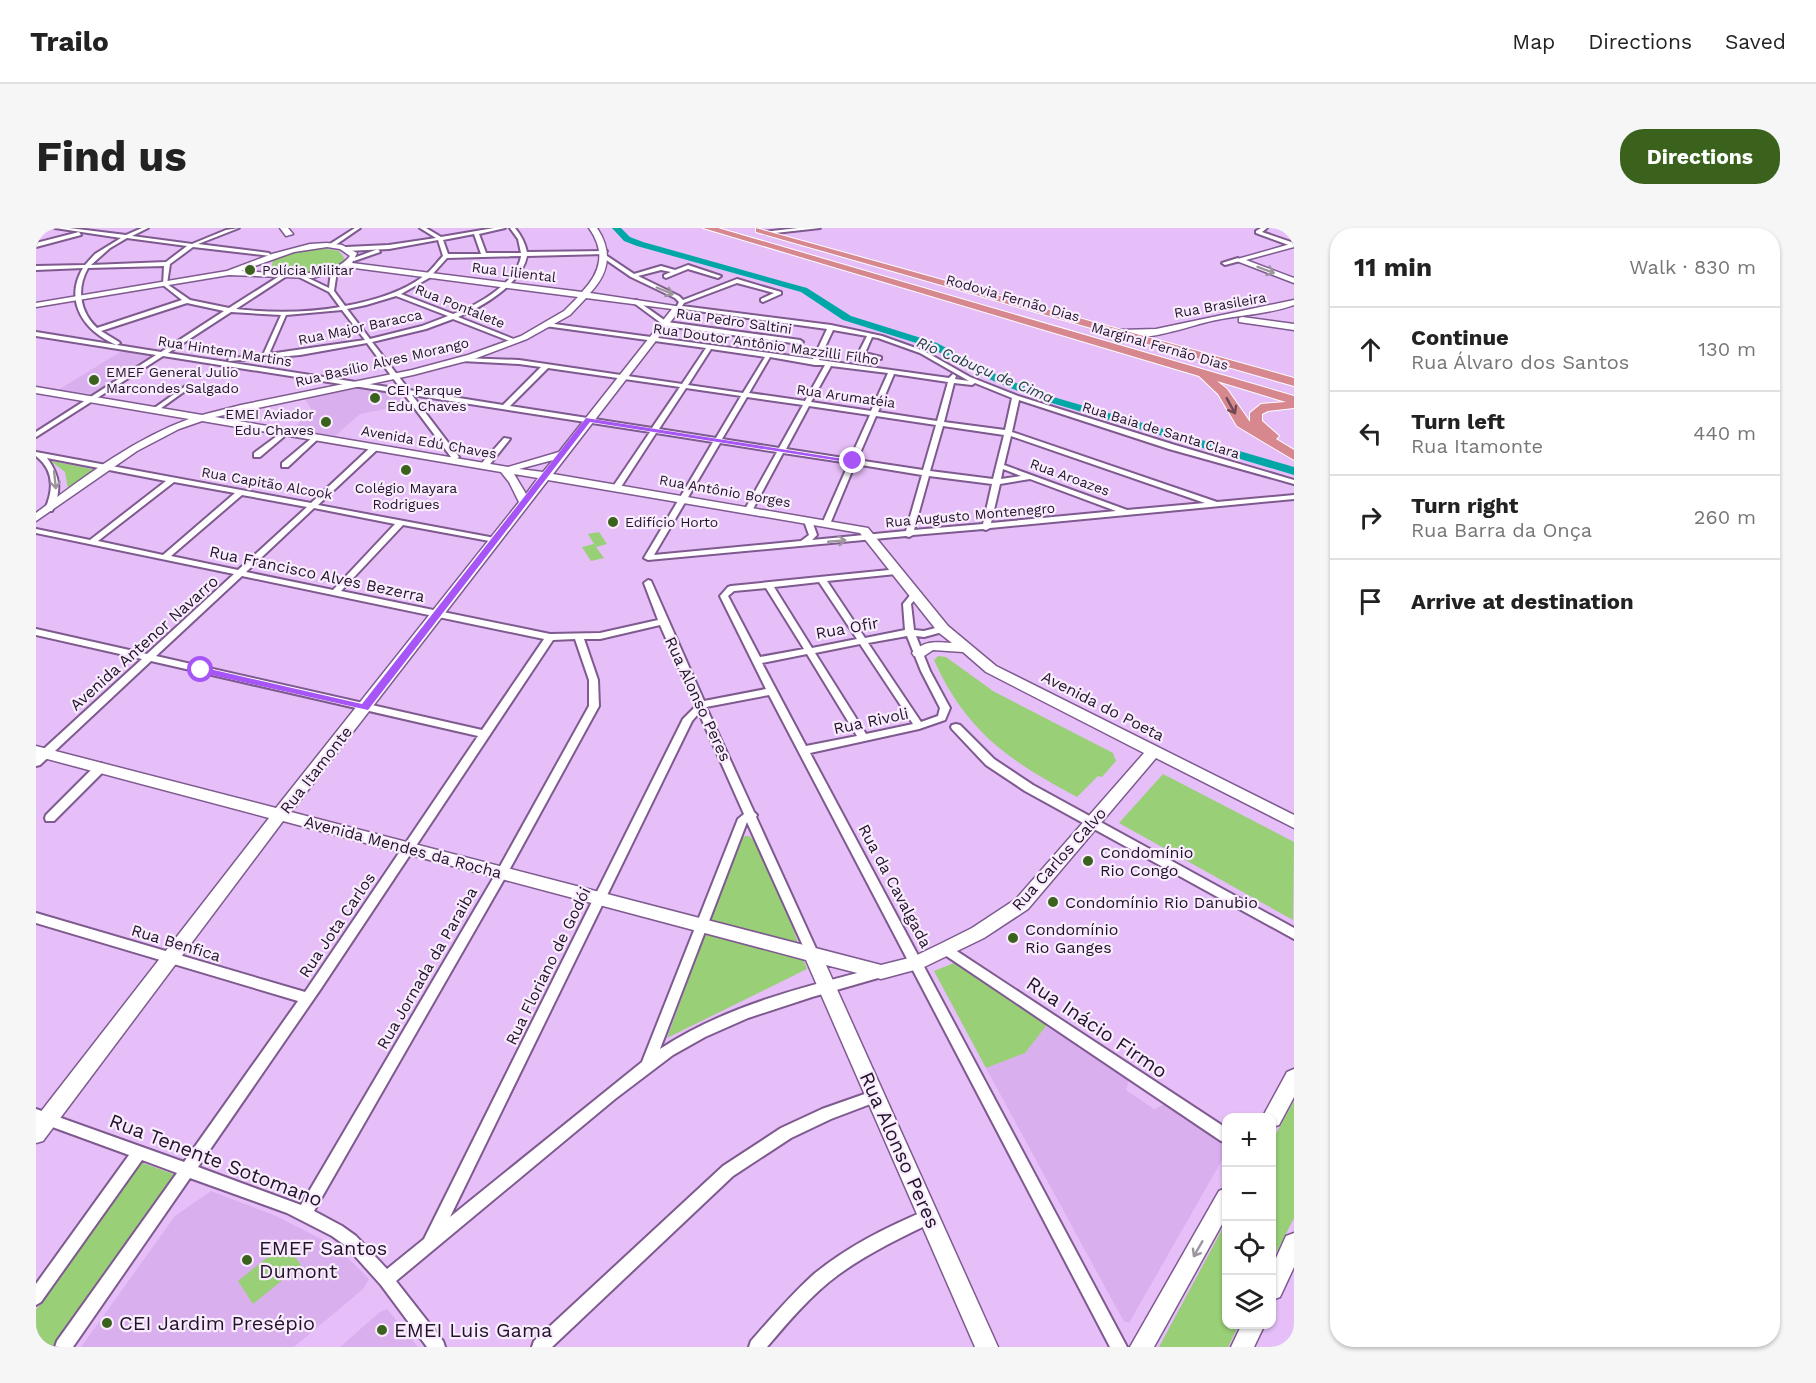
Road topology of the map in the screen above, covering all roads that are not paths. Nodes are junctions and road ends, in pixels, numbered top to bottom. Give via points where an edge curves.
1 (57, 228) edge
2 (63, 228) edge
3 (146, 228) edge
4 (237, 228) edge
5 (358, 228) edge
6 (422, 228) edge
7 (502, 228) edge
8 (512, 228) edge
9 (593, 228) edge
10 (708, 228) edge
11 (723, 228) edge
12 (741, 228) edge
13 (754, 228) edge
14 (818, 228) edge
15 (228, 229) edge
16 (91, 230) edge
17 (286, 231) edge
18 (1263, 231) edge
19 (476, 232) junction
20 (782, 233) junction
21 (126, 237) junction
22 (440, 238) junction
23 (36, 243) edge
24 (314, 244) junction
25 (192, 245) junction
26 (332, 245) junction
27 (1294, 245) edge
28 (389, 247) junction
29 (282, 249) junction
30 (346, 249) junction
31 (525, 254) junction
32 (605, 254) junction
33 (484, 255) junction
34 (446, 256) junction
35 (266, 258) junction
36 (354, 259) junction
37 (1238, 260) junction
38 (1225, 263) dead end
39 (167, 264) junction
40 (347, 266) junction
41 (85, 267) junction
42 (36, 268) edge
43 (334, 271) junction
44 (673, 272) junction
45 (229, 273) junction
46 (269, 273) junction
47 (432, 275) junction
48 (283, 276) junction
49 (633, 276) junction
50 (666, 276) dead end
51 (718, 276) dead end
52 (302, 277) junction
53 (1294, 281) edge
54 (168, 284) junction
55 (749, 284) junction
56 (508, 285) junction
57 (331, 291) junction
58 (397, 294) junction
59 (586, 295) junction
60 (78, 298) junction
61 (763, 300) dead end
62 (186, 301) junction
63 (636, 302) junction
64 (1294, 302) edge
65 (36, 305) edge
66 (680, 305) junction
67 (344, 308) junction
68 (228, 311) junction
69 (986, 312) junction
70 (1261, 312) junction
71 (284, 314) junction
72 (738, 315) junction
73 (453, 316) junction
74 (1293, 318) edge
75 (1034, 320) junction
76 (1268, 323) junction
77 (665, 324) junction
78 (547, 325) junction
79 (831, 327) junction
80 (95, 331) junction
81 (1115, 332) junction
82 (36, 334) edge
83 (870, 335) junction
84 (652, 340) junction
85 (368, 341) junction
86 (514, 341) junction
87 (800, 342) dead end
88 (1145, 346) junction
89 (125, 348) junction
90 (709, 348) junction
91 (1181, 351) junction
92 (164, 353) junction
93 (768, 356) junction
94 (265, 357) junction
95 (879, 358) dead end
96 (463, 360) junction
97 (214, 362) junction
98 (815, 363) junction
99 (828, 365) junction
100 (1231, 365) junction
101 (546, 366) junction
102 (1188, 370) junction
103 (954, 371) junction
104 (891, 374) junction
105 (395, 376) junction
106 (623, 377) junction
107 (953, 381) junction
108 (1294, 382) edge
109 (358, 384) junction
110 (982, 384) junction
111 (189, 386) dead end
112 (684, 386) junction
113 (1294, 389) edge
114 (36, 390) edge
115 (407, 392) junction
116 (745, 394) junction
117 (1294, 394) edge
118 (1016, 397) junction
119 (93, 400) junction
120 (1294, 400) edge
121 (807, 404) junction
122 (1294, 405) edge
123 (505, 407) junction
124 (154, 410) junction
125 (874, 413) junction
126 (199, 418) junction
127 (589, 420) junction
128 (939, 423) junction
129 (251, 427) junction
130 (656, 431) junction
131 (1008, 433) junction
132 (283, 434) junction
133 (37, 435) edge
134 (313, 437) junction
135 (506, 440) dead end
136 (717, 440) junction
137 (1294, 444) edge
138 (376, 447) junction
139 (781, 451) junction
140 (37, 454) edge
141 (562, 454) junction
142 (257, 455) dead end
143 (1294, 456) edge
144 (452, 461) junction
145 (853, 461) junction
146 (285, 465) dead end
147 (483, 466) junction
148 (1001, 466) junction
149 (107, 467) junction
150 (501, 469) junction
151 (926, 473) junction
152 (544, 476) junction
153 (1030, 477) junction
154 (172, 480) junction
155 (997, 482) junction
156 (1294, 482) edge
157 (616, 488) junction
158 (241, 492) junction
159 (1294, 497) edge
160 (681, 499) junction
161 (524, 502) junction
162 (1215, 504) junction
163 (314, 506) junction
164 (49, 509) junction
165 (748, 511) junction
166 (1129, 514) junction
167 (36, 518) edge
168 (808, 521) junction
169 (401, 522) junction
170 (826, 524) junction
171 (986, 528) junction
172 (36, 531) edge
173 (867, 534) junction
174 (905, 535) junction
175 (495, 540) junction
176 (92, 543) junction
177 (803, 544) junction
178 (164, 558) junction
179 (896, 571) junction
180 (242, 574) junction
181 (821, 579) junction
182 (648, 583) dead end
183 (768, 584) junction
184 (335, 593) junction
185 (915, 595) junction
186 (437, 615) junction
187 (663, 622) junction
188 (944, 629) junction
189 (36, 632) edge
190 (911, 632) junction
191 (550, 637) junction
192 (579, 638) junction
193 (862, 641) junction
194 (964, 648) junction
195 (810, 651) junction
196 (919, 653) junction
197 (149, 658) junction
198 (756, 661) junction
199 (772, 691) junction
200 (702, 705) junction
201 (364, 708) junction
202 (918, 726) junction
203 (956, 728) dead end
204 (484, 734) junction
205 (864, 738) junction
206 (804, 750) junction
207 (1154, 752) junction
208 (39, 755) edge
209 (101, 767) junction
210 (280, 814) junction
211 (752, 815) junction
212 (50, 818) dead end
213 (1094, 822) junction
214 (1294, 822) edge
215 (408, 848) junction
216 (502, 873) junction
217 (600, 897) junction
218 (36, 918) edge
219 (700, 924) junction
220 (1294, 934) edge
221 (946, 949) junction
222 (812, 953) junction
223 (170, 958) junction
224 (916, 963) junction
225 (881, 972) junction
226 (825, 987) junction
227 (307, 998) junction
228 (648, 1065) junction
229 (1294, 1078) edge
230 (876, 1096) junction
231 (1275, 1113) edge
232 (42, 1117) edge
233 (1222, 1133) edge
234 (36, 1134) edge
235 (140, 1152) junction
236 (190, 1169) junction
237 (1222, 1207) edge
238 (305, 1213) junction
239 (930, 1216) junction
240 (429, 1244) junction
241 (1294, 1244) edge
242 (386, 1281) junction
243 (1276, 1281) edge
244 (36, 1297) edge
245 (1251, 1329) edge
246 (63, 1347) edge
247 (437, 1347) edge
248 (540, 1347) edge
249 (757, 1347) edge
250 (987, 1347) edge
251 (1119, 1347) edge
252 (1141, 1347) edge
253 (1242, 1347) edge

1 - 2 street
2 - 16 street
2 - 23 street
3 - 21 street
4 - 15 street
5 - 26 street
6 - 22 street
7 - 19 street
8 - 31 street via 522,240
9 - 32 street
10 - 69 highway, Marginal Fernão Dias
11 - 75 highway, Rodovia Fernão Dias
12 - 88 highway, Rodovia Fernão Dias
13 - 20 highway, Marginal Fernão Dias
14 - 20 street
15 - 25 street
16 - 21 street
16 - 23 street
17 - 24 street
17 - 29 street
18 - 27 street
19 - 22 street
19 - 33 street
20 - 81 highway, Marginal Fernão Dias
21 - 25 street
21 - 41 street
22 - 28 street
22 - 34 street
24 - 26 street
24 - 29 street
25 - 35 street
25 - 39 street
26 - 30 street
27 - 37 street
28 - 30 street
28 - 36 street
29 - 35 street
30 - 36 street
31 - 32 street
31 - 33 street
31 - 56 street, Rua Major Baracca via 521,269
32 - 49 street
32 - 59 street, Rua Basílio Alves Morango via 600,276
33 - 34 street
34 - 47 street
35 - 45 street
35 - 46 street via 264,269
36 - 40 street
37 - 38 street
37 -> 53 street
39 - 41 street
39 - 54 street
40 - 43 street
40 - 47 street, Rua Liliental
41 - 42 street
41 - 60 street via 77,284
43 - 52 street
43 - 57 street
44 - 49 street via 661,268
44 - 50 street
44 - 51 street via 689,267
45 - 46 street
45 - 54 street
46 - 48 street
47 - 56 street, Rua Liliental
47 - 58 street
48 - 52 street
48 - 68 street
49 -> 66 street via 672,294
52 - 57 street
54 - 60 street
54 - 62 street
55 - 61 street via 779,293
55 - 66 street via 737,281
55 - 72 street via 703,303
56 - 59 street, Rua Liliental
56 - 73 street, Rua Major Baracca
57 - 67 street
58 - 67 street
58 - 73 street, Rua Pontalete
59 - 63 street, Rua Liliental
59 - 78 street, Rua Basílio Alves Morango
60 - 65 street
60 - 80 street via 83,317
62 - 68 street
62 - 80 street
63 - 66 street, Rua Liliental
63 - 77 street
64 - 70 street, Rua Brasileira
66 - 72 street, Rua Baia de Santa Clara
66 - 77 street, Rua Itamonte
67 - 71 street
67 - 85 street
68 - 71 street
68 - 92 street
69 - 75 highway
69 - 102 highway, Marginal Fernão Dias
70 - 74 street
70 - 76 street via 1257,318
70 - 81 street, Rua Brasileira via 1217,317 1140,335
71 - 94 street
72 - 79 street, Rua Baia de Santa Clara
73 - 85 street, Rua Major Baracca
73 - 86 street, Rua Pontalete
74 - 76 street, Rua Brasileira
75 - 117 highway, Rodovia Fernão Dias
76 - 91 street, Rua Brasileira via 1216,319 1156,336 1160,343
77 - 84 street, Rua Itamonte
77 - 87 street, Rua Pedro Saltini
78 - 84 street, Rua Doutor Antônio Mazzilli Filho
78 - 86 street, Rua Basílio Alves Morango
79 - 83 street, Rua Baia de Santa Clara
79 - 98 street
80 - 89 street
81 - 91 highway, Marginal Fernão Dias
82 - 89 street, Rua Hintem Martins
83 - 95 street via 861,354
83 - 103 street, Rua Baia de Santa Clara via 922,352
84 - 90 street, Rua Doutor Antônio Mazzilli Filho
84 - 106 street, Rua Itamonte
85 - 94 street, Rua Major Baracca
85 - 105 street
86 - 96 street, Rua Basílio Alves Morango
88 - 100 highway
88 - 113 highway, Rodovia Fernão Dias
89 - 92 street, Rua Hintem Martins
90 - 93 street, Rua Doutor Antônio Mazzilli Filho
90 - 112 street
91 - 100 highway, Marginal Fernão Dias
92 - 97 street, Rua Hintem Martins
92 - 119 street
93 - 98 street, Rua Doutor Antônio Mazzilli Filho
93 - 116 street
94 - 97 street, Rua Major Baracca
96 - 101 street, Rua Arumatéia
96 - 105 street, Rua Basílio Alves Morango
97 - 109 street, Rua Hintem Martins
98 - 99 street, Rua Doutor Antônio Mazzilli Filho
99 - 104 street, Rua Doutor Antônio Mazzilli Filho
99 - 121 street
100 - 108 highway, Marginal Fernão Dias
101 - 106 street, Rua Arumatéia
101 - 123 street
102 - 120 highway, Marginal Fernão Dias
102 -> 143 highway via 1217,385 1246,427
103 - 107 street
103 - 110 street, Rua Baia de Santa Clara
104 - 107 street, Rua Doutor Antônio Mazzilli Filho
104 - 125 street
105 - 109 street, Rua Basílio Alves Morango
105 - 115 street
106 - 112 street, Rua Arumatéia
106 - 127 street, Rua Itamonte
107 - 110 street, Rua Doutor Antônio Mazzilli Filho
107 - 128 street
109 - 115 street, Rua Hintem Martins
109 - 126 street, Rua Basílio Alves Morango
110 - 118 street, Rua Baia de Santa Clara
111 - 124 street
112 - 116 street, Rua Arumatéia
112 - 130 street
114 - 119 street, Avenida Edú Chaves
115 - 123 street, Rua Hintem Martins
115 - 144 street via 455,457
116 - 121 street, Rua Arumatéia
116 - 136 street
118 - 131 street
118 - 156 street, Rua Baia de Santa Clara
119 - 124 street, Avenida Edú Chaves
119 - 133 street
121 - 125 street, Rua Arumatéia
121 - 139 street
122 - 137 highway via 1265,407 1255,416 1268,434
123 - 127 street, Rua Hintem Martins
124 - 126 street, Avenida Edú Chaves
125 - 128 street, Rua Arumatéia
125 - 145 street
126 - 129 street, Avenida Edú Chaves
126 - 149 street via 156,436
127 - 130 street, Rua Hintem Martins
127 - 141 street, Rua Itamonte
128 - 131 street, Rua Arumatéia
128 - 151 street
129 - 132 street, Avenida Edú Chaves
129 - 134 street, Avenida Edú Chaves
130 - 136 street, Rua Hintem Martins
130 - 157 street
131 - 148 street
131 - 162 street, Rua Arumatéia
132 - 134 street, Avenida Edú Chaves
132 - 142 street
134 - 138 street, Avenida Edú Chaves
134 - 146 street
135 - 147 street
136 - 139 street, Rua Hintem Martins
136 - 160 street
138 - 144 street, Avenida Edú Chaves
138 - 163 street, Avenida Antenor Navarro
139 - 145 street, Rua Hintem Martins
139 - 165 street
140 - 149 street, Rua Capitão Alcook
140 -> 164 street via 53,470 56,480
141 - 150 street
141 - 152 street, Rua Itamonte
144 - 147 street, Avenida Edú Chaves
145 - 151 street, Rua Hintem Martins
145 - 170 street
147 - 150 street, Avenida Edú Chaves
148 - 153 street, Rua Aroazes
148 - 155 street
149 - 154 street, Rua Capitão Alcook
149 - 164 street
150 - 152 street, Avenida Edú Chaves
150 - 161 street via 518,488
151 - 155 street, Rua Hintem Martins
151 - 174 street
152 - 157 street, Rua Antônio Borges
152 - 161 street, Rua Itamonte
153 - 155 street, Rua Hintem Martins
153 - 166 street, Rua Aroazes
154 - 158 street, Rua Capitão Alcook
154 - 176 street
155 - 171 street
157 - 160 street, Rua Antônio Borges
158 - 163 street, Rua Capitão Alcook
158 - 178 street
159 - 162 street, Rua Augusto Montenegro
160 - 165 street, Rua Antônio Borges
160 - 177 street, Rua Augusto Montenegro via 648,558
161 - 175 street, Rua Itamonte
162 - 166 street, Rua Augusto Montenegro
163 - 169 street, Rua Capitão Alcook
163 - 180 street, Avenida Antenor Navarro
164 - 167 street
165 - 168 street, Rua Antônio Borges
166 - 171 street, Rua Augusto Montenegro
168 - 170 street, Rua Antônio Borges
168 - 177 street via 813,535
169 - 175 street, Rua Capitão Alcook
169 - 184 street
170 - 173 street, Rua Antônio Borges
171 - 174 street, Rua Augusto Montenegro
172 - 176 street, Rua Francisco Alves Bezerra
173 - 174 street, Rua Augusto Montenegro
177 -> 173 street, Rua Augusto Montenegro
173 - 179 street, Avenida do Poeta
175 - 186 street, Rua Itamonte
176 - 178 street, Rua Francisco Alves Bezerra
178 - 180 street, Rua Francisco Alves Bezerra
179 - 181 street, Rua da Cavalgada
179 - 185 street, Avenida do Poeta
180 - 184 street, Rua Francisco Alves Bezerra
180 - 197 street, Avenida Antenor Navarro
181 - 183 street, Rua da Cavalgada
181 - 193 street
182 - 187 street, Rua Alonso Peres
183 - 195 street
183 - 198 street, Rua da Cavalgada via 731,590 724,596
184 - 186 street, Rua Francisco Alves Bezerra
185 - 188 street, Avenida do Poeta
185 - 190 street via 907,604
186 - 191 street, Rua Francisco Alves Bezerra
186 - 201 street, Rua Itamonte
187 - 192 street, Rua Francisco Alves Bezerra via 622,633
187 - 200 street, Rua Alonso Peres
188 - 190 street, Rua Ofir via 924,634
188 - 194 street, Avenida do Poeta
189 - 197 street
190 - 193 street, Rua Ofir
190 - 196 street
191 - 192 street, Rua Francisco Alves Bezerra
191 - 204 street, Rua Jota Carlos
192 - 216 street, Rua Jornada da Paraiba via 594,679 594,706
193 - 195 street, Rua Ofir
193 - 202 street
194 - 196 street via 930,646
194 - 207 street, Avenida do Poeta via 991,669
195 - 198 street, Rua Ofir
195 - 205 street
196 - 202 street, Rua Rivoli via 945,708 942,718
197 - 201 street
197 - 208 street, Avenida Antenor Navarro
198 - 199 street, Rua da Cavalgada
199 - 200 street
199 - 206 street, Rua da Cavalgada
200 - 211 street, Rua Alonso Peres
200 - 217 street, Rua Floriano de Godói via 688,719 668,755
201 - 204 street
201 - 210 street, Rua Itamonte
202 - 205 street, Rua Rivoli
203 - 213 street via 1011,777
204 - 215 street, Rua Jota Carlos
205 - 206 street, Rua Rivoli
206 - 224 street, Rua da Cavalgada
207 - 213 street, Rua Carlos Calvo
207 - 214 street, Avenida do Poeta
208 - 209 street, Avenida Mendes da Rocha
209 - 210 street, Avenida Mendes da Rocha
209 - 212 street
210 - 215 street, Avenida Mendes da Rocha
210 - 223 street, Rua Itamonte
211 - 219 street via 743,819
211 - 222 street, Rua Alonso Peres
213 - 220 street
213 - 221 street, Rua Carlos Calvo via 1022,904
215 - 216 street, Avenida Mendes da Rocha
215 - 227 street, Rua Jota Carlos
216 - 217 street, Avenida Mendes da Rocha
216 - 238 street, Rua Jornada da Paraiba
217 - 219 street, Avenida Mendes da Rocha
217 - 240 street, Rua Floriano de Godói
218 - 223 street, Rua Benfica
219 - 222 street, Rua Carlos Calvo
219 - 228 street
221 - 224 street, Rua Carlos Calvo
221 - 233 street, Rua Inácio Firmo
222 - 225 street, Rua Carlos Calvo
222 - 226 street, Rua Alonso Peres
223 - 227 street, Rua Benfica
223 - 232 street, Rua Itamonte
224 - 225 street, Rua Carlos Calvo
224 - 251 street, Rua da Cavalgada
225 - 226 street, Rua Carlos Calvo
226 - 228 street, Rua Carlos Calvo via 742,1015 699,1034
226 - 230 street, Rua Alonso Peres
227 - 236 street, Rua Jota Carlos
228 - 240 street, Rua Carlos Calvo
229 - 231 street
230 - 239 street, Rua Alonso Peres
230 - 248 street via 786,1133 728,1171
232 - 234 street, Rua Itamonte
232 - 235 street, Rua Tenente Sotomano
235 - 236 street, Rua Tenente Sotomano
235 - 244 street
236 - 238 street, Rua Tenente Sotomano
236 - 246 street, Rua Jota Carlos
237 -> 252 street
238 - 242 street, Rua Tenente Sotomano via 351,1241
239 - 249 street via 873,1243 832,1271 800,1299
239 - 250 street, Rua Alonso Peres
240 - 242 street, Rua Carlos Calvo
241 - 243 street
242 - 247 street, Rua Tenente Sotomano
245 - 253 street

